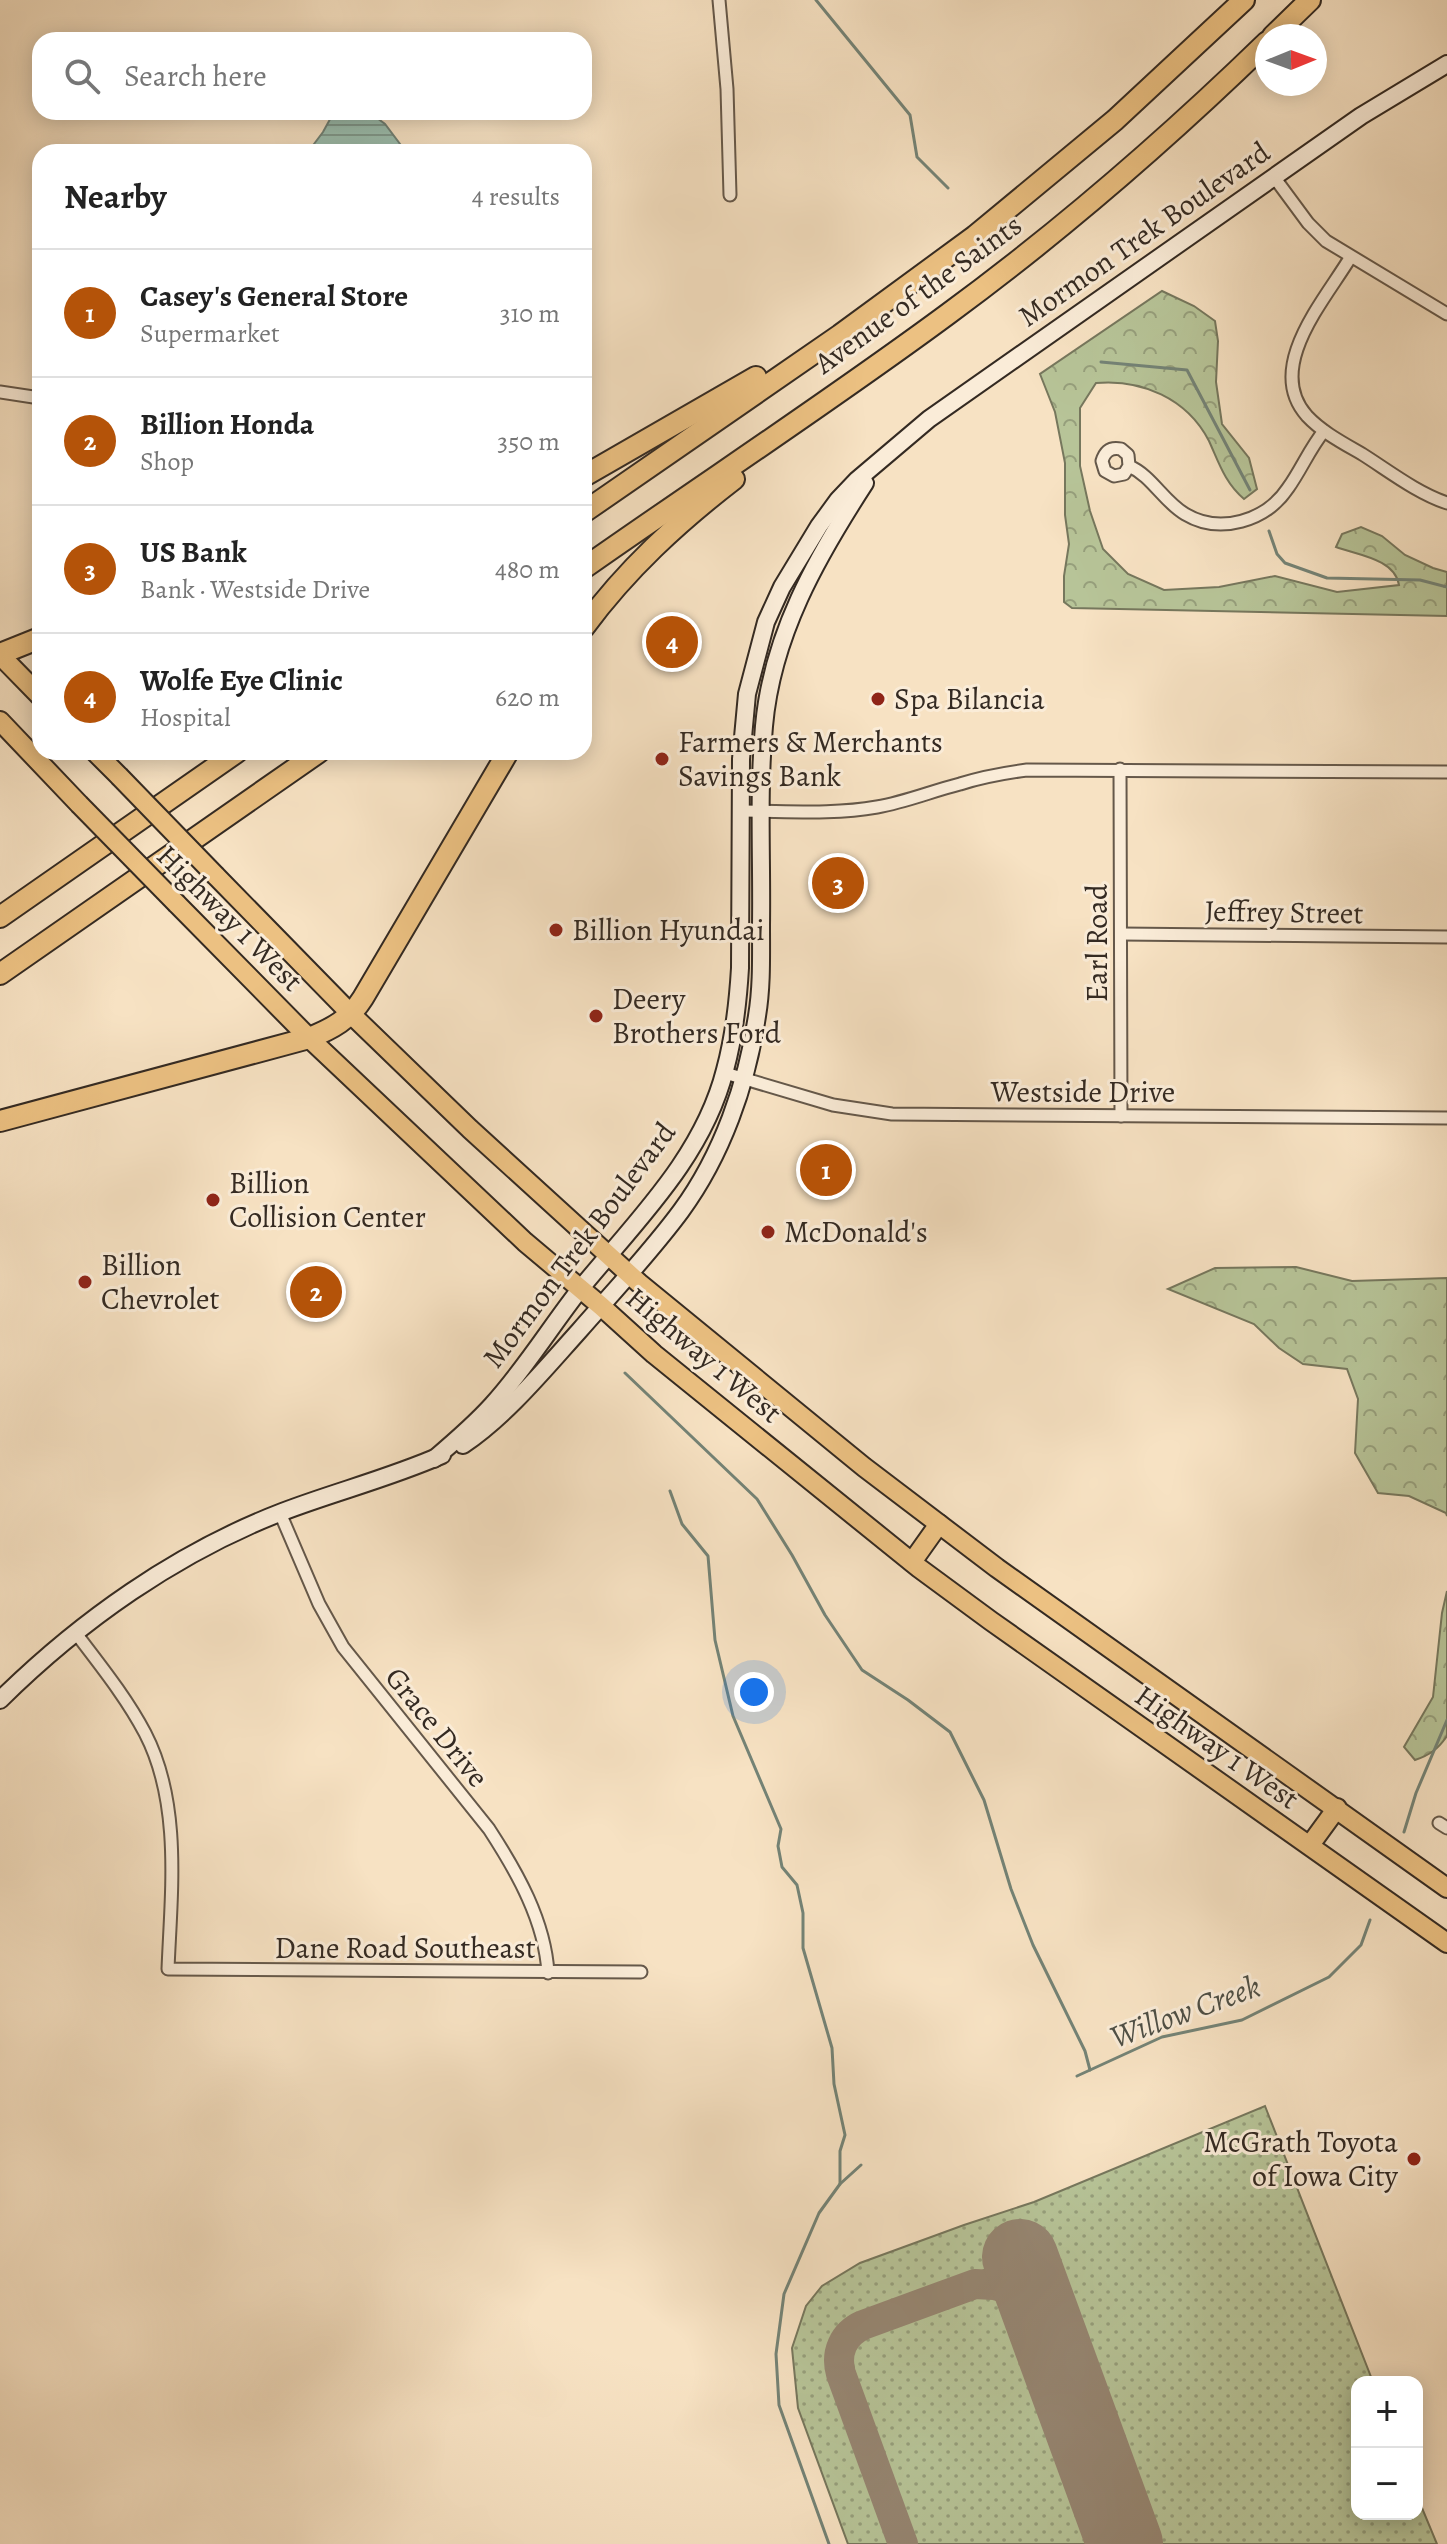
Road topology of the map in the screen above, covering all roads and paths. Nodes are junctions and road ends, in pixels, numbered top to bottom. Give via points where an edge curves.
1 (719, 0) edge
2 (1244, 0) edge
3 (1310, 0) edge
4 (1285, 24) edge
5 (1255, 53) edge
6 (1447, 64) edge
7 (1274, 177) junction
8 (730, 195) dead end
9 (1350, 258) junction
10 (907, 287) junction
11 (1447, 314) edge
12 (867, 371) junction
13 (0, 392) edge
14 (32, 397) edge
15 (1324, 431) junction
16 (880, 460) junction
17 (1129, 466) dead end
18 (592, 472) edge
19 (1447, 503) edge
20 (592, 506) edge
21 (592, 562) edge
22 (592, 617) edge
23 (32, 641) edge
24 (0, 654) edge
25 (32, 688) edge
26 (0, 721) edge
27 (32, 755) edge
28 (37, 760) edge
29 (103, 760) edge
30 (226, 760) edge
31 (308, 760) edge
32 (503, 760) edge
33 (1120, 769) junction
34 (1447, 772) edge
35 (742, 811) junction
36 (762, 811) junction
37 (0, 917) edge
38 (1121, 934) junction
39 (1447, 937) edge
40 (0, 974) edge
41 (351, 1014) junction
42 (309, 1038) junction
43 (725, 1073) junction
44 (744, 1080) junction
45 (1121, 1116) junction
46 (1447, 1118) edge
47 (0, 1121) edge
48 (609, 1257) junction
49 (628, 1274) junction
50 (581, 1288) junction
51 (601, 1306) junction
52 (434, 1459) junction
53 (280, 1513) junction
54 (939, 1524) junction
55 (912, 1562) junction
56 (75, 1632) junction
57 (0, 1700) edge
58 (1337, 1808) junction
59 (1310, 1845) junction
60 (1447, 1888) edge
61 (1447, 1943) edge
62 (641, 1972) dead end
63 (548, 1973) junction

1 - 8 street
2 - 10 highway, Avenue of the Saints via 1090,142
3 - 4 highway
5 - 12 highway, Avenue of the Saints via 1080,210
6 - 7 main road, Mormon Trek Boulevard
7 - 9 street via 1315,232
7 - 16 main road, Mormon Trek Boulevard via 954,401
9 - 11 street
9 - 15 street via 1293,356 1291,384 1297,402
10 - 18 highway
10 - 20 highway, Avenue of the Saints
12 - 21 highway, Avenue of the Saints
12 - 22 highway via 685,517
13 - 14 street
15 - 17 street via 1277,502 1246,521 1225,525 1184,514
15 - 19 street
16 - 35 main road, Mormon Trek Boulevard via 819,526 766,622 742,731
16 - 36 main road, Mormon Trek Boulevard via 814,566 784,636 764,725
23 - 24 highway
24 - 25 main road
26 - 27 main road, Highway 1 West, bridge
28 - 42 main road, Highway 1 West, bridge
29 - 41 main road, Highway 1 West, bridge
30 - 37 highway
31 - 40 highway
32 - 41 highway
33 - 34 street
33 - 36 street via 1027,770 875,808
33 - 38 street, Earl Road
35 - 36 street
35 - 43 main road, Mormon Trek Boulevard via 740,968
36 - 44 main road, Mormon Trek Boulevard via 761,977
38 - 39 street, Jeffrey Street
38 - 45 street, Earl Road
41 - 42 highway
41 - 48 main road, Highway 1 West
42 - 47 highway
42 - 50 main road, Highway 1 West via 525,1242
43 - 44 street, Westside Drive
43 - 48 main road, Mormon Trek Boulevard via 682,1163
44 - 45 street, Westside Drive via 883,1113
44 - 49 main road, Mormon Trek Boulevard via 714,1153 683,1209
45 - 46 street, Westside Drive
48 - 49 main road, Highway 1 West
48 - 50 main road, Mormon Trek Boulevard
49 - 51 main road, Mormon Trek Boulevard
49 - 54 main road, Highway 1 West
50 - 51 main road, Highway 1 West
50 - 52 main road, Mormon Trek Boulevard via 494,1403
51 - 52 main road, Mormon Trek Boulevard via 480,1434
51 - 55 main road, Highway 1 West
52 - 53 main road, Mormon Trek Boulevard
53 - 56 main road, Mormon Trek Boulevard via 171,1568
53 - 63 street, Grace Drive via 343,1647 504,1853 533,1910
54 - 55 main road
54 - 58 main road, Highway 1 West
55 - 59 main road, Highway 1 West
56 - 57 main road, Mormon Trek Boulevard
56 - 63 street, Dane Road Southeast via 128,1704 159,1768 172,1871 168,1969
58 - 59 main road
58 - 60 main road, Highway 1 West
59 - 61 main road, Highway 1 West
62 - 63 street, Dane Road Southeast

